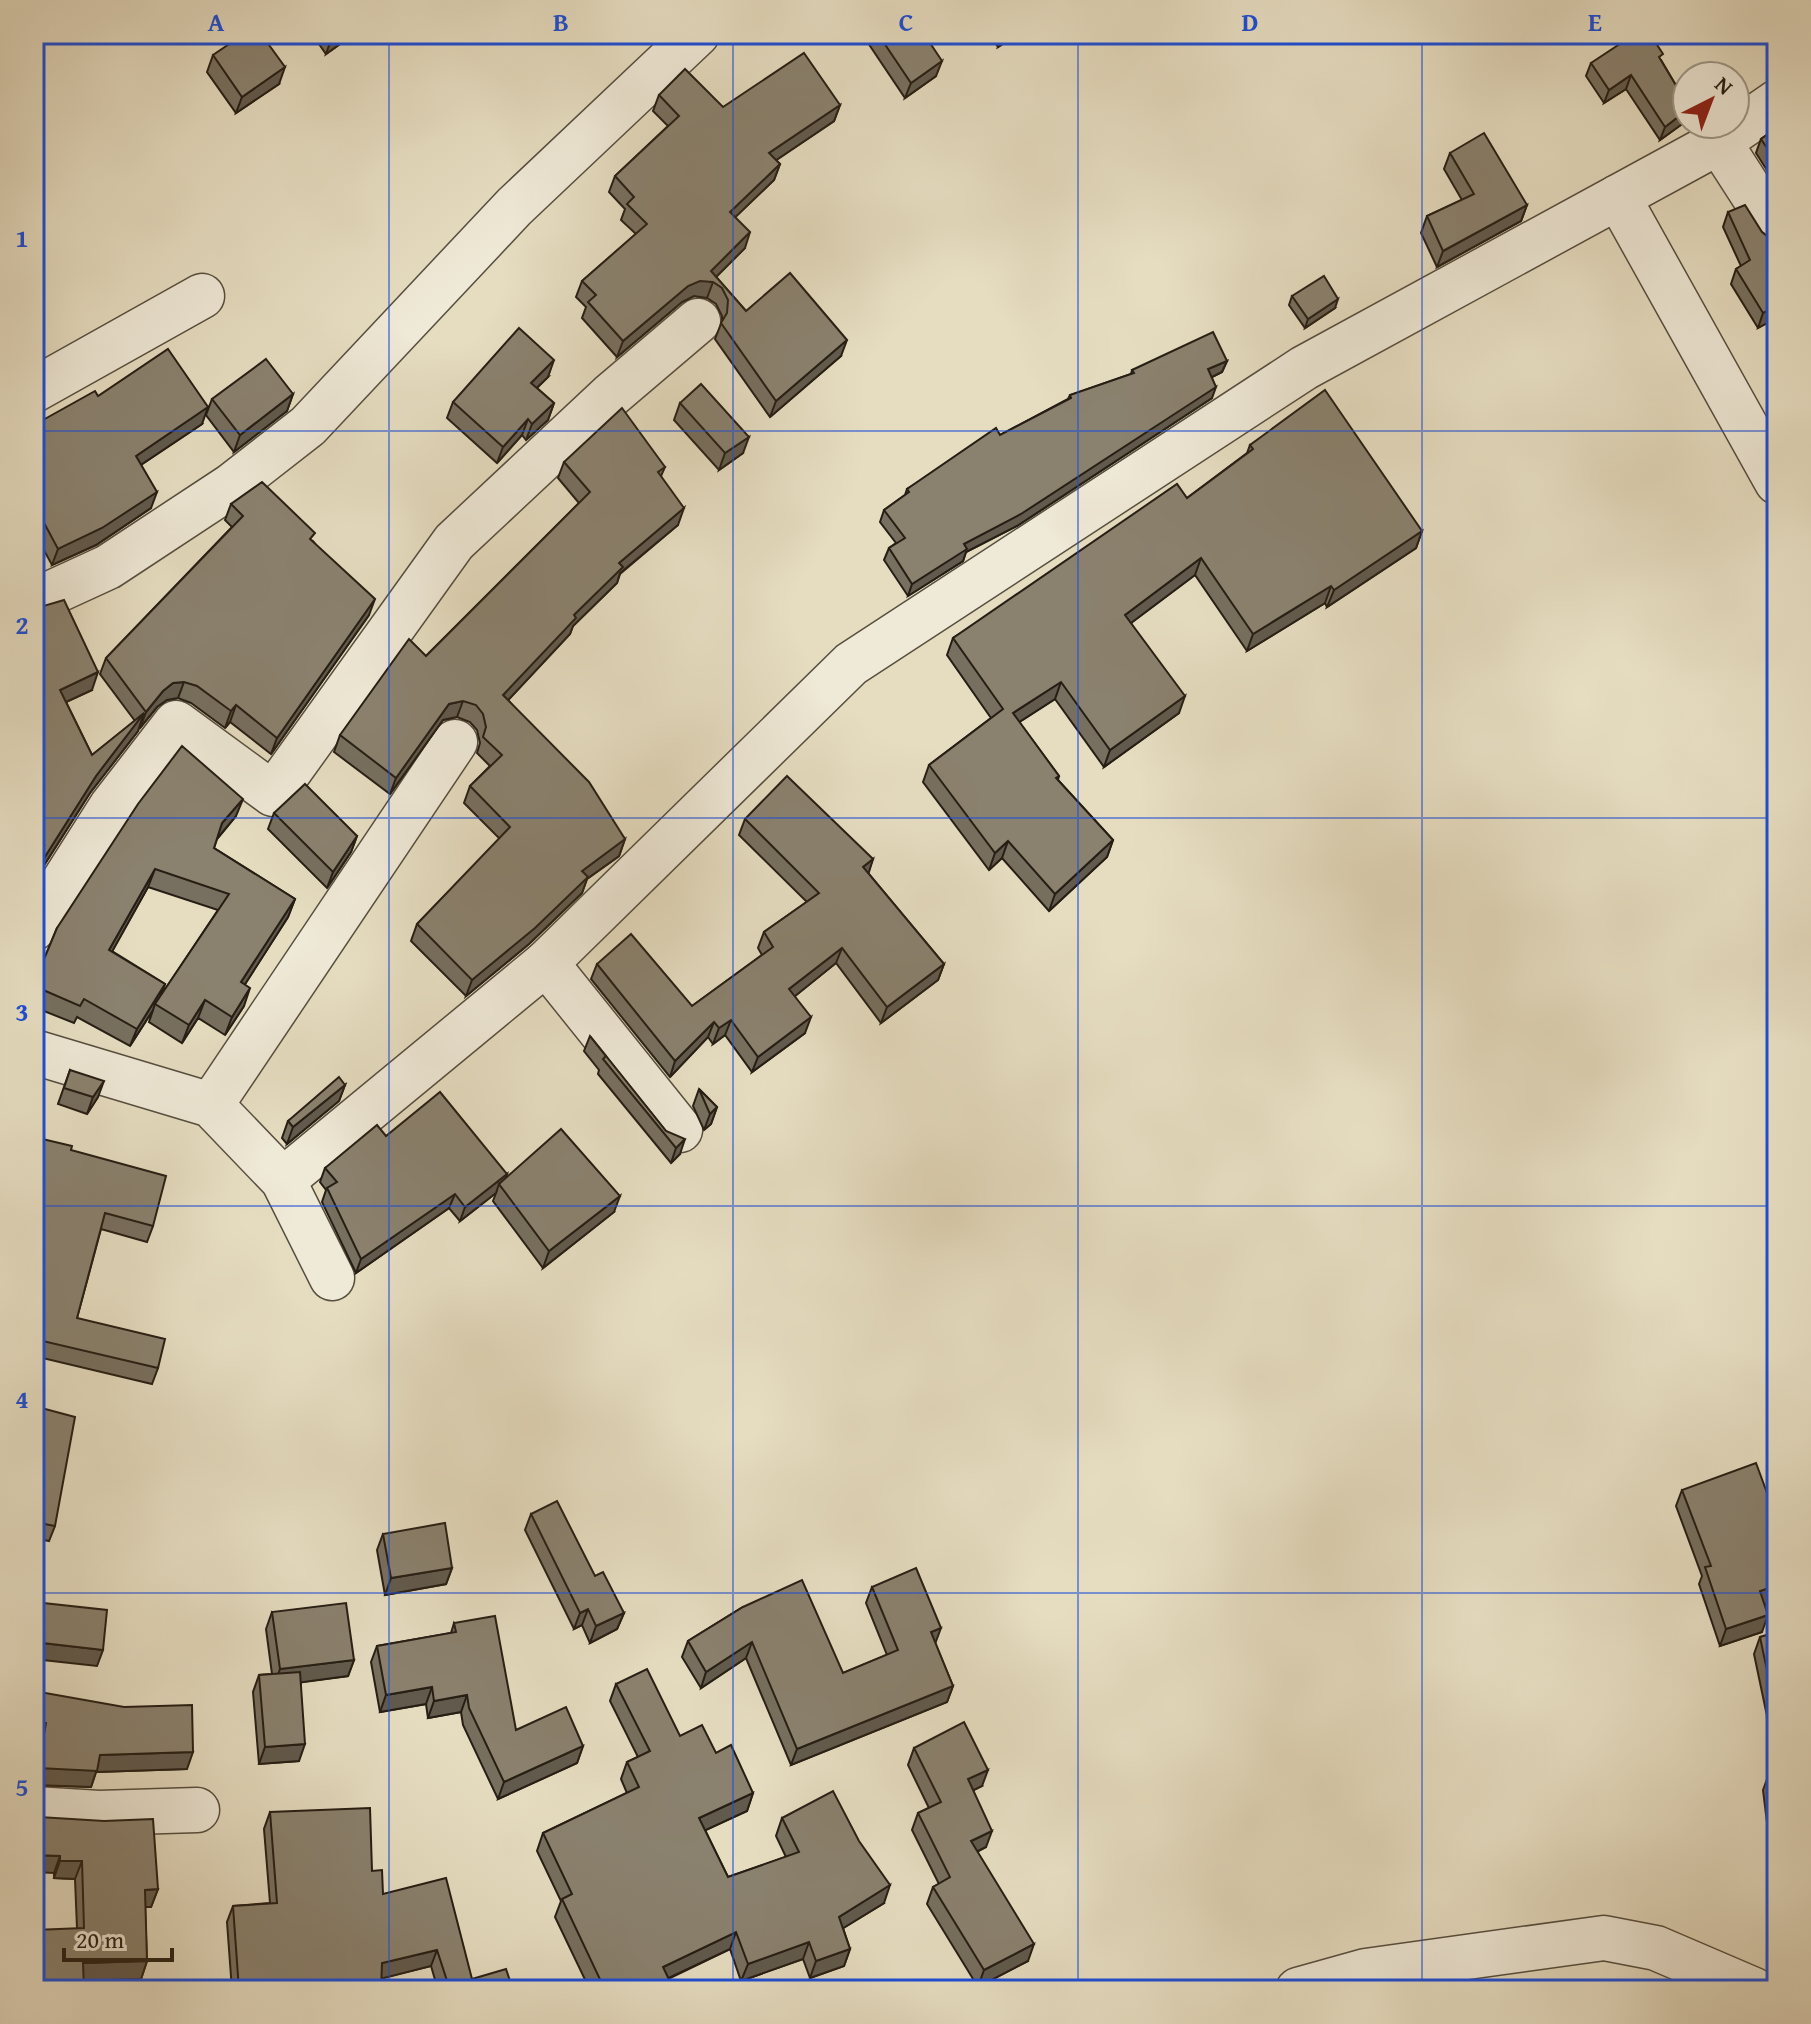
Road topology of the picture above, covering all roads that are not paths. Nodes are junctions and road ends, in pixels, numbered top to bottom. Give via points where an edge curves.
1 (697, 34) edge
2 (1777, 102) edge
3 (1719, 142) junction
4 (1618, 197) junction
5 (1777, 232) edge
6 (202, 296) dead end
7 (698, 321) dead end
8 (34, 390) edge
9 (1777, 482) edge
10 (34, 601) edge
11 (455, 742) dead end
12 (34, 928) edge
13 (546, 963) junction
14 (34, 1052) edge
15 (211, 1105) junction
16 (680, 1130) dead end
17 (283, 1180) junction
18 (332, 1278) dead end
19 (34, 1809) edge
20 (197, 1810) dead end
21 (1298, 1990) edge
22 (1754, 1990) edge

1 - 10 street via 514,207 308,426 231,486 108,567
2 - 3 street
3 - 4 street
3 - 5 street
4 - 9 street
4 - 13 street via 1304,368 851,664
6 - 8 street
7 - 12 street via 454,542 273,794 176,723 111,807
11 - 15 street
13 - 16 street
13 - 17 street
14 - 15 street
15 - 17 street
17 - 18 street
19 - 20 street
21 - 22 street via 1366,1971 1604,1938 1656,1948

